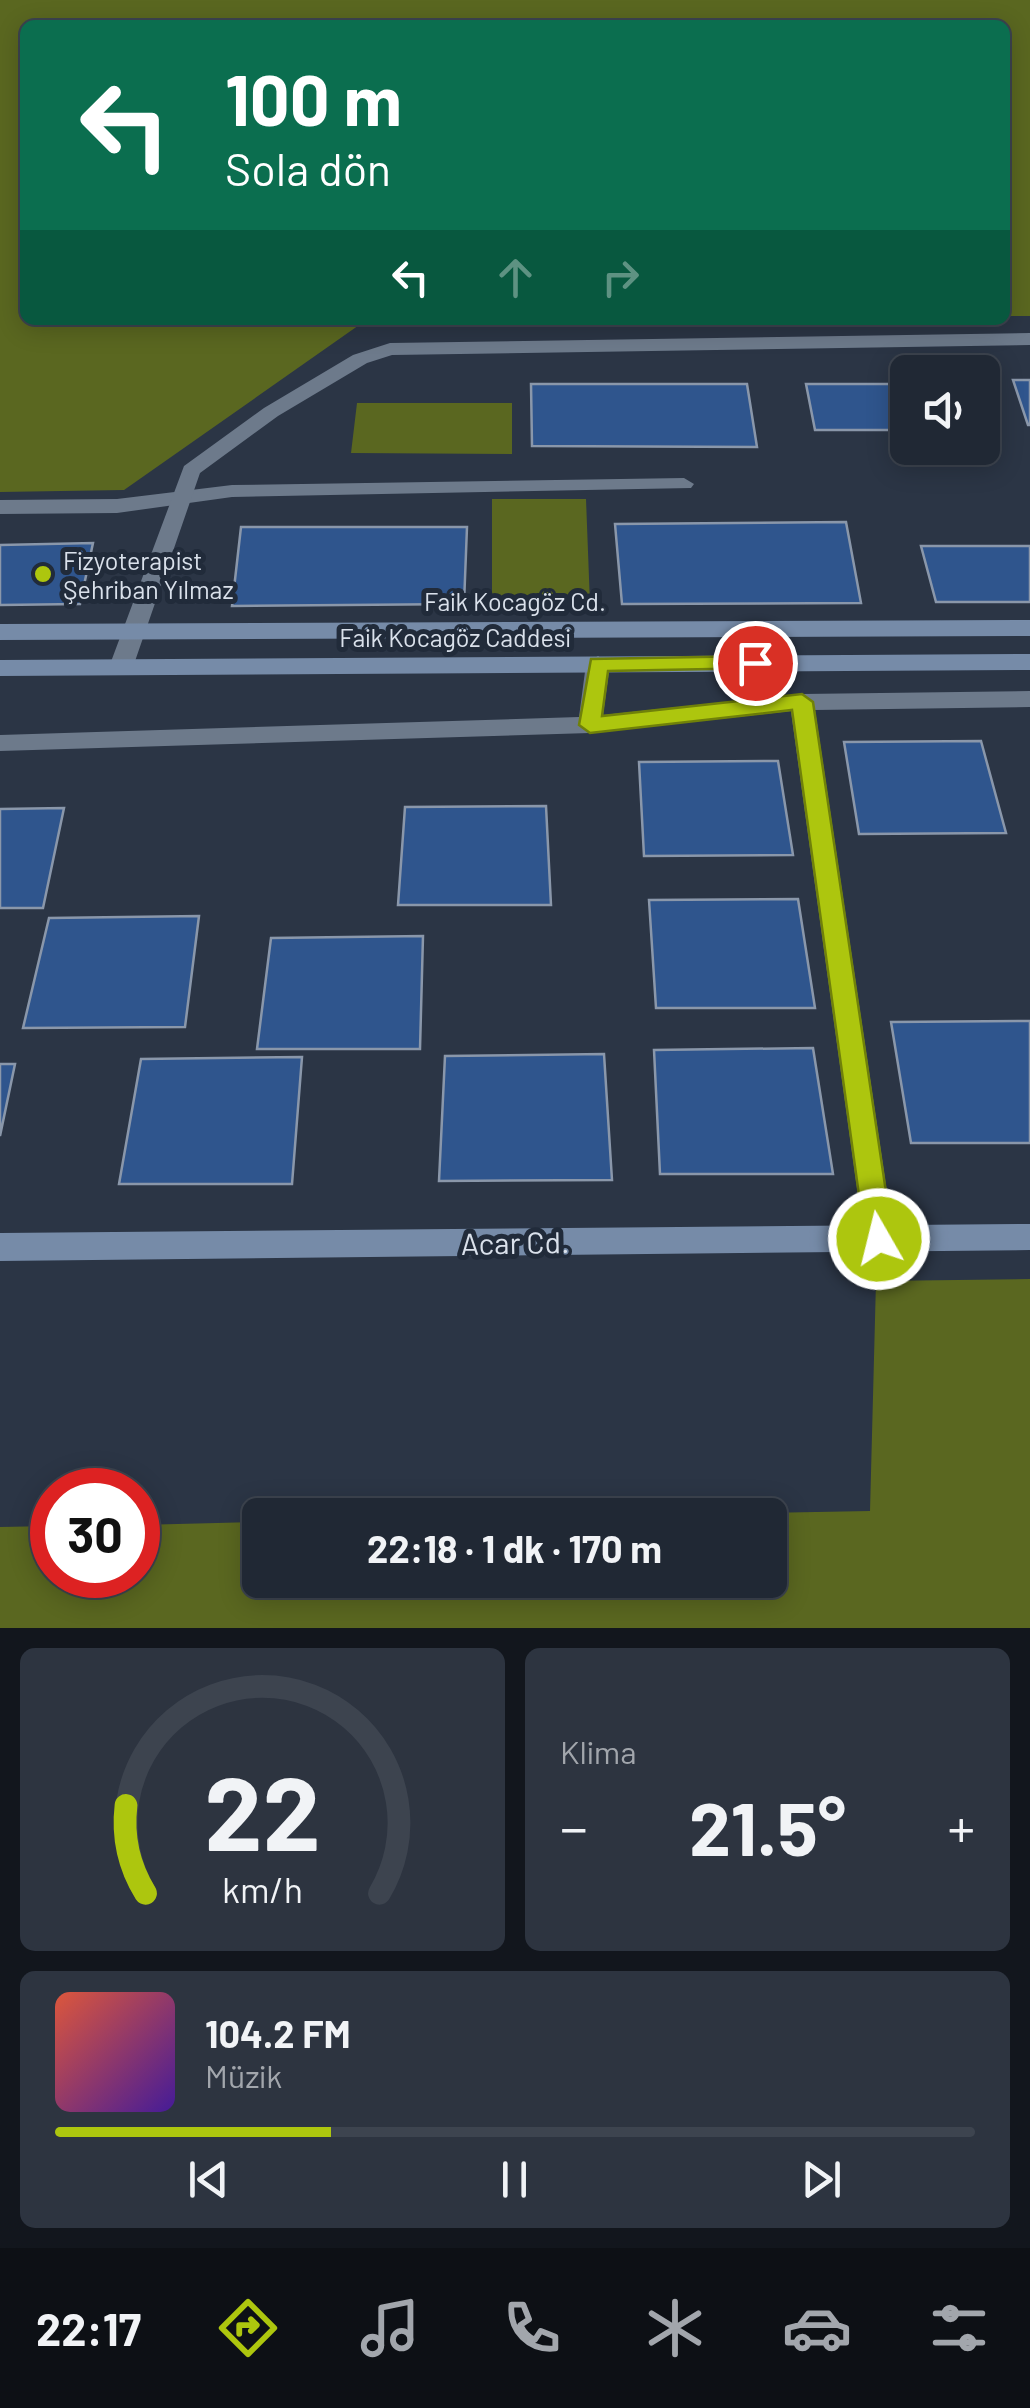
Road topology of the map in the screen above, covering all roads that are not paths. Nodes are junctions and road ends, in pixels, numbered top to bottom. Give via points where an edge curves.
1 (1030, 339) edge
2 (684, 484) dead end
3 (182, 496) junction
4 (0, 507) edge
5 (1030, 628) edge
6 (135, 629) junction
7 (0, 632) edge
8 (1030, 662) edge
9 (598, 664) junction
10 (121, 667) junction
11 (0, 668) edge
12 (1030, 699) edge
13 (802, 702) junction
14 (590, 725) junction
15 (0, 743) edge
16 (1030, 1237) edge
17 (879, 1239) junction
18 (0, 1247) edge

1 - 3 street via 390,349 360,359 272,412 191,470
2 - 3 street
3 - 4 street via 117,506
3 - 6 street
5 - 6 street, Faik Kocagöz Cd.
6 - 7 street, Faik Kocagöz Cd.
6 - 10 street
8 - 9 street, Faik Kocagöz Caddesi
9 - 10 street, Faik Kocagöz Caddesi
9 - 14 street
10 - 11 street, Faik Kocagöz Caddesi
12 - 13 street
13 - 14 street
13 - 17 street
14 - 15 street
16 - 17 street, Acar Cd.
17 - 18 street, Acar Cd.

